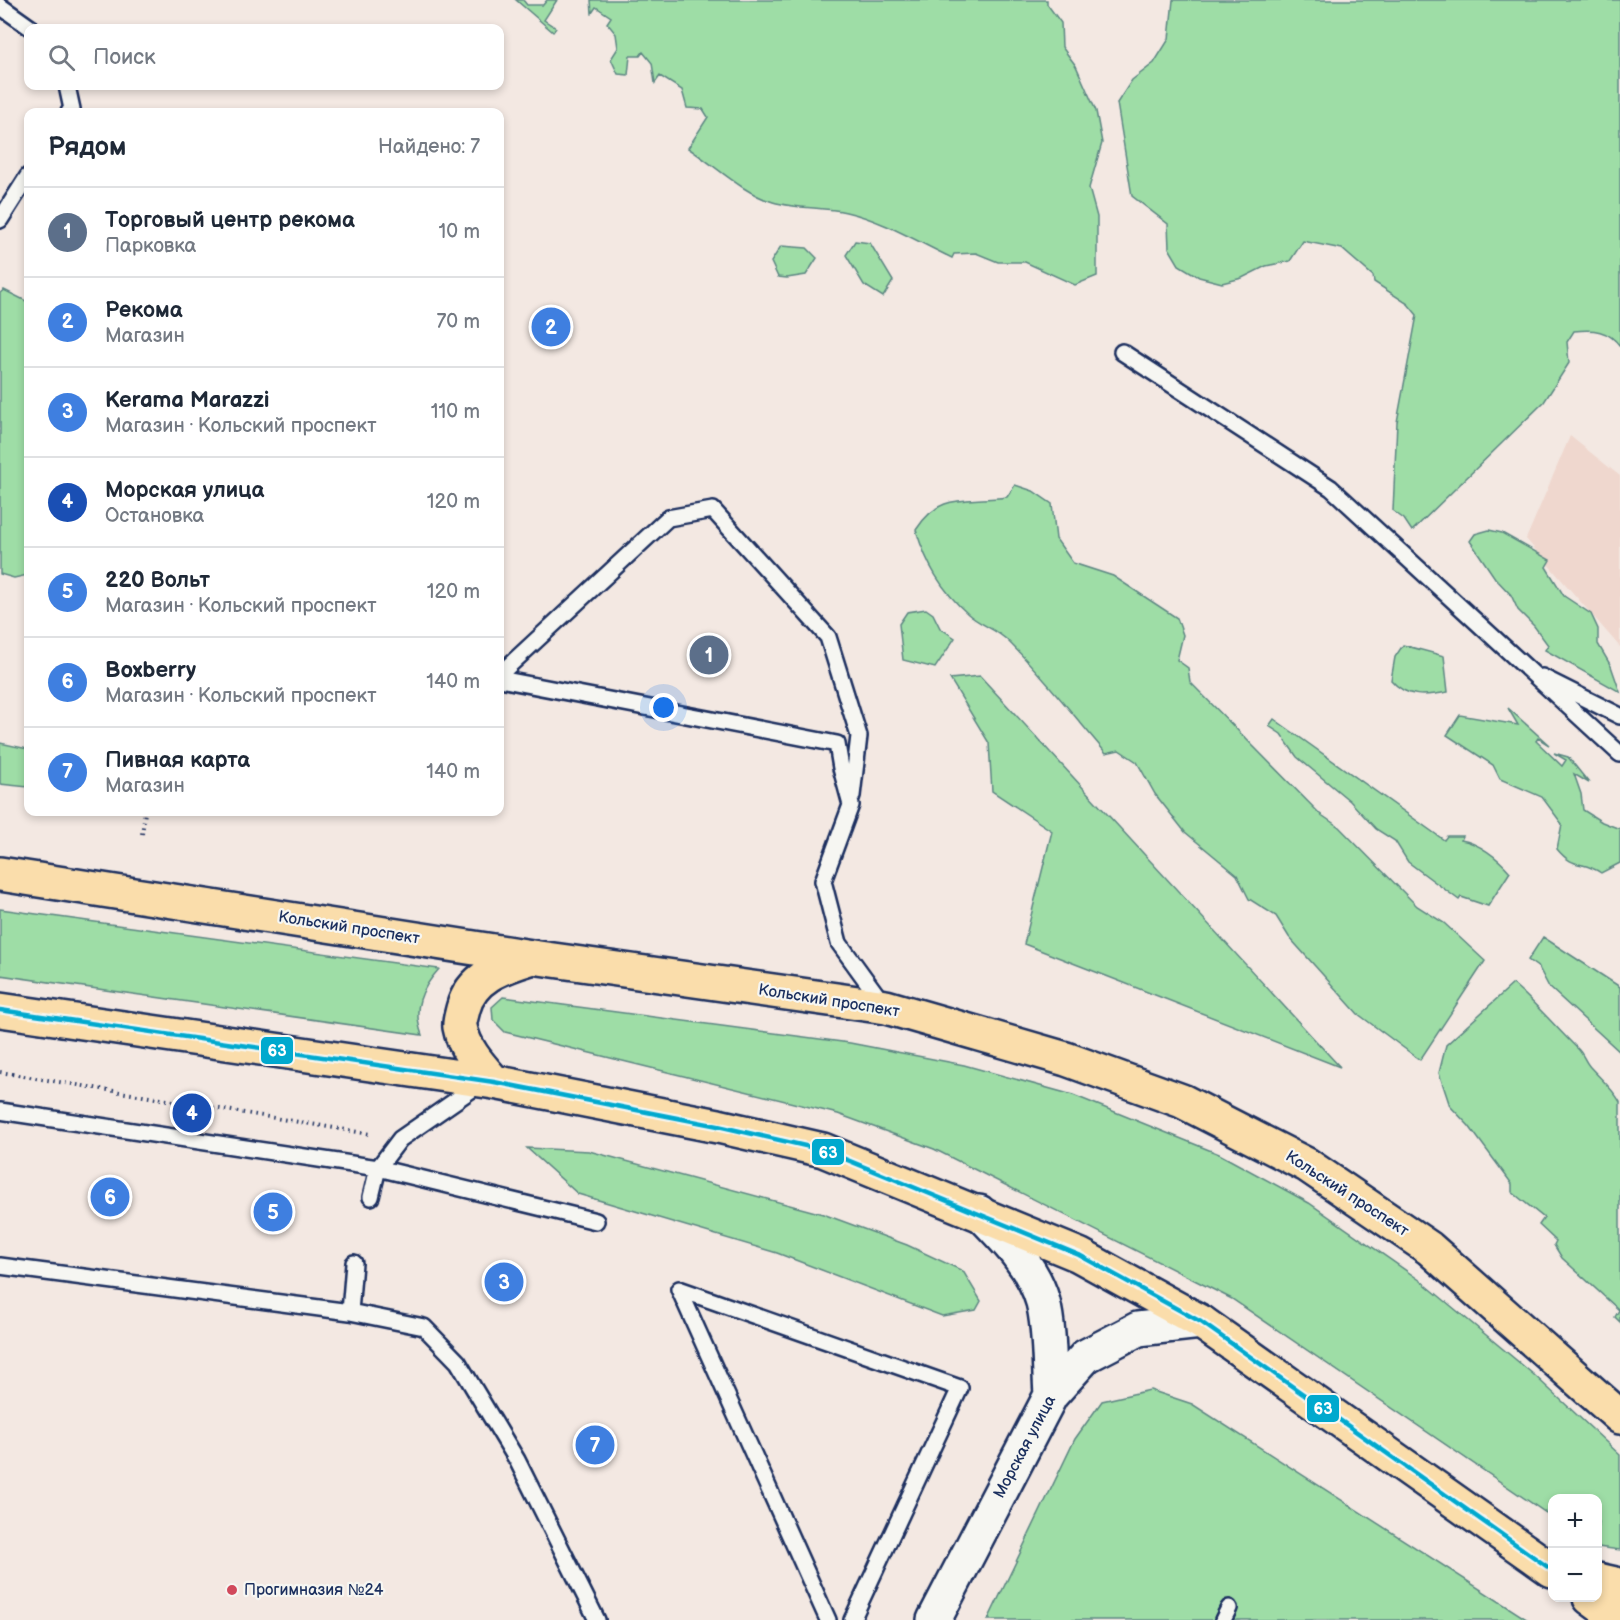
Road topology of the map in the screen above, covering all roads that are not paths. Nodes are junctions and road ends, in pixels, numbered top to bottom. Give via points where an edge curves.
1 (0, 6) edge
2 (25, 24) edge
3 (68, 90) edge
4 (72, 108) edge
5 (24, 182) edge
6 (0, 220) edge
7 (1122, 352) dead end
8 (1526, 669) junction
9 (504, 670) edge
10 (504, 681) edge
11 (1620, 716) edge
12 (1620, 754) edge
13 (851, 805) junction
14 (0, 874) edge
15 (532, 957) junction
16 (886, 1007) junction
17 (0, 1010) edge
18 (489, 1082) junction
19 (0, 1111) edge
20 (378, 1168) junction
21 (371, 1197) dead end
22 (979, 1212) junction
23 (596, 1221) dead end
24 (354, 1263) dead end
25 (0, 1266) edge
26 (350, 1312) junction
27 (1201, 1322) junction
28 (1051, 1395) junction
29 (1620, 1417) edge
30 (1513, 1541) junction
31 (1548, 1557) edge
32 (1548, 1567) edge
33 (1602, 1581) edge
34 (1620, 1585) edge
35 (1595, 1602) edge
36 (597, 1620) edge
37 (828, 1620) edge
38 (852, 1620) edge
39 (934, 1620) edge
40 (1620, 1620) edge

1 - 2 lane
3 - 4 lane
5 - 6 lane
7 - 8 lane via 1331,488
8 - 11 lane
8 - 12 lane
9 - 13 lane via 668,518 713,510 828,637 859,736
10 - 13 lane via 837,744
13 - 16 lane via 824,880 839,943
14 - 15 main road, Кольский проспект
15 - 16 main road, Кольский проспект
15 - 18 main road via 500,967 480,980 466,998 459,1026 471,1055
16 - 29 main road, Кольский проспект via 1066,1059 1182,1101 1307,1165 1429,1248
17 - 18 main road
18 - 20 lane via 400,1139
18 - 22 main road via 823,1150
19 - 20 lane
20 - 21 lane
20 - 23 lane
22 - 27 main road via 1079,1255
22 - 28 street via 1028,1269 1043,1302
24 - 26 lane
25 - 26 lane
26 - 36 lane via 424,1327 458,1362 517,1460
27 - 28 street, Морская улица via 1138,1329 1086,1356
27 - 30 main road
28 - 39 street, Морская улица
30 - 31 main road
30 - 32 main road
33 - 34 main road
35 - 40 main road
37 - 38 lane via 679,1288 960,1388

